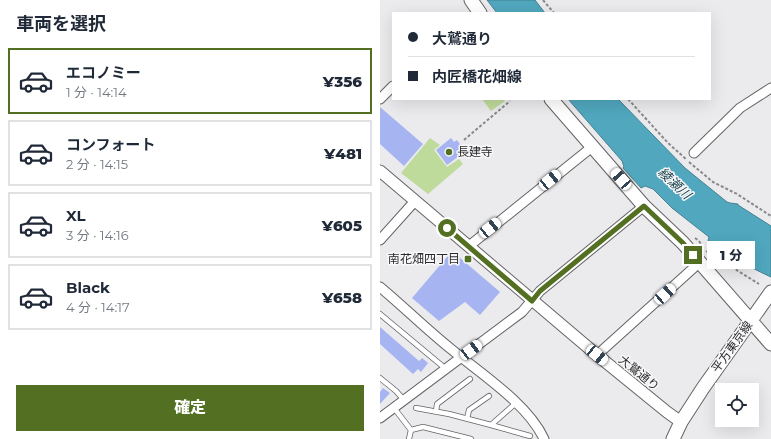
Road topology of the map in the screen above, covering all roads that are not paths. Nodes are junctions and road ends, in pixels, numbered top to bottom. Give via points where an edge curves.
1 (471, 0) edge
2 (479, 12) edge
3 (392, 87) edge
4 (771, 88) edge
5 (380, 99) edge
6 (552, 100) edge
7 (592, 147) junction
8 (694, 153) dead end
9 (380, 171) edge
10 (415, 201) junction
11 (644, 206) junction
12 (380, 240) edge
13 (469, 246) junction
14 (699, 263) junction
15 (380, 287) edge
16 (771, 292) edge
17 (532, 301) junction
18 (380, 314) edge
19 (751, 321) junction
20 (771, 344) edge
21 (597, 355) junction
22 (462, 358) junction
23 (446, 369) junction
24 (380, 378) edge
25 (470, 379) dead end
26 (488, 396) dead end
27 (404, 400) junction
28 (516, 403) junction
29 (394, 408) junction
30 (416, 408) dead end
31 (436, 412) junction
32 (380, 418) edge
33 (467, 419) junction
34 (681, 422) junction
35 (491, 425) junction
36 (411, 430) junction
37 (530, 436) dead end
38 (409, 439) edge
39 (471, 439) edge
40 (544, 439) edge
41 (673, 439) edge

1 - 2 main road
3 - 5 street
4 - 8 street via 740,108
6 - 7 main road
7 - 11 main road
7 - 13 street
9 - 10 street, 大鷲通り
10 - 12 street
10 - 13 street, 大鷲通り
11 - 14 main road via 683,243
11 - 17 street via 540,291
13 - 17 street, 大鷲通り
14 - 19 main road
14 - 21 street
15 - 22 street
16 - 19 main road, 平方東京線
17 - 21 street, 大鷲通り
17 - 22 street via 522,312
18 - 23 lane
19 - 20 main road
19 - 34 main road, 平方東京線
21 - 34 street, 大鷲通り
22 - 23 street
22 - 28 street
23 - 27 street
24 - 27 lane
25 - 31 lane via 437,404
26 - 33 lane via 469,410
27 - 29 street
28 - 35 lane
28 - 40 street via 538,426
29 - 32 street
29 - 36 lane
30 - 31 lane
31 - 33 lane
33 - 35 lane
34 - 41 main road, 平方東京線
35 - 37 lane
36 - 38 lane
36 - 39 lane via 424,427

